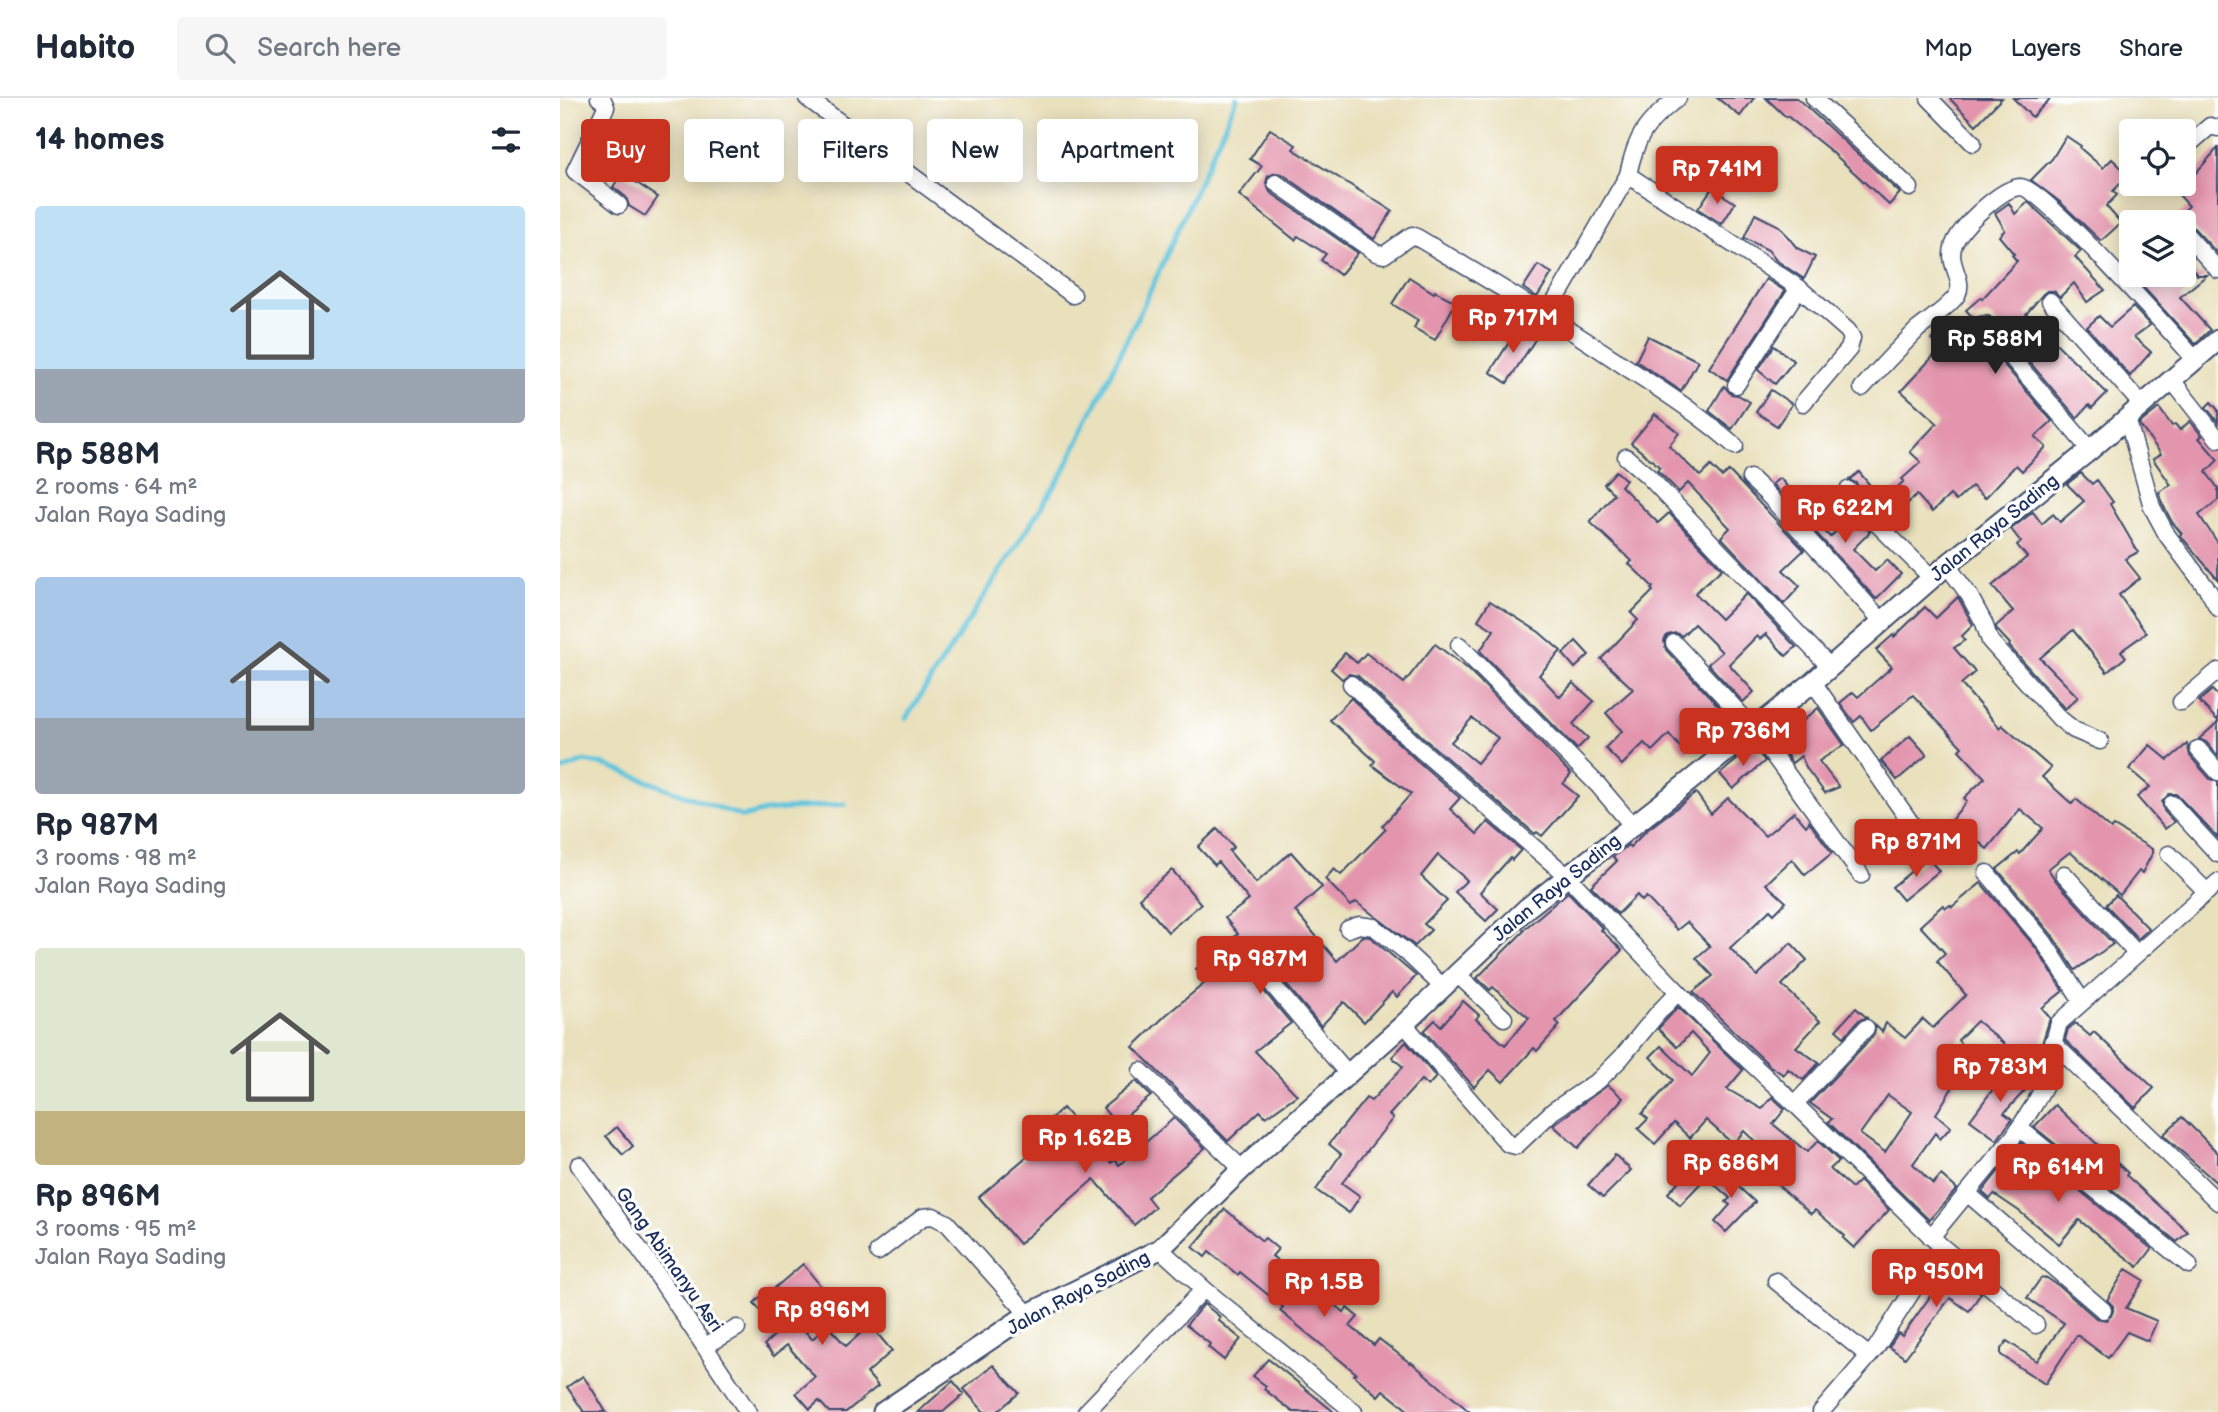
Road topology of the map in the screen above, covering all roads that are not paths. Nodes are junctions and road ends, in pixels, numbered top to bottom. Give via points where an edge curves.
1 (599, 98) edge
2 (807, 98) edge
3 (1678, 98) edge
4 (1814, 98) edge
5 (1929, 98) edge
6 (2218, 128) edge
7 (2196, 138) edge
8 (1973, 143) dead end
9 (1628, 175) junction
10 (1276, 183) dead end
11 (1910, 188) dead end
12 (619, 205) dead end
13 (2196, 245) edge
14 (2218, 270) edge
15 (1799, 288) junction
16 (1073, 295) dead end
17 (2050, 301) dead end
18 (1547, 315) junction
19 (1984, 325) dead end
20 (2218, 340) edge
21 (2194, 358) junction
22 (2171, 379) junction
23 (1736, 385) dead end
24 (1862, 388) dead end
25 (1803, 403) dead end
26 (2134, 411) junction
27 (2218, 439) edge
28 (1735, 446) dead end
29 (2090, 450) junction
30 (1626, 457) dead end
31 (1750, 478) dead end
32 (1848, 490) dead end
33 (1940, 571) junction
34 (2218, 608) edge
35 (1882, 621) junction
36 (1674, 643) dead end
37 (1459, 645) dead end
38 (1830, 667) junction
39 (2218, 671) edge
40 (1813, 682) junction
41 (1351, 684) dead end
42 (2181, 702) dead end
43 (1754, 729) junction
44 (2100, 741) dead end
45 (2198, 749) dead end
46 (2218, 772) edge
47 (2172, 804) dead end
48 (1632, 825) junction
49 (1963, 850) dead end
50 (2169, 854) dead end
51 (2218, 854) edge
52 (1987, 873) dead end
53 (2064, 874) dead end
54 (1861, 875) dead end
55 (1567, 876) junction
56 (2212, 887) edge
57 (1348, 929) dead end
58 (2136, 953) junction
59 (1254, 963) dead end
60 (1449, 980) junction
61 (1678, 992) junction
62 (2082, 1001) junction
63 (1504, 1017) dead end
64 (1404, 1024) junction
65 (1866, 1028) dead end
66 (2052, 1042) junction
67 (1141, 1071) dead end
68 (1348, 1074) junction
69 (1796, 1104) junction
70 (2019, 1128) junction
71 (579, 1165) dead end
72 (1242, 1170) junction
73 (1967, 1194) junction
74 (2218, 1202) edge
75 (1936, 1241) junction
76 (1160, 1249) junction
77 (878, 1252) dead end
78 (2189, 1265) dead end
79 (1776, 1281) dead end
80 (1204, 1289) junction
81 (2103, 1310) dead end
82 (1028, 1314) junction
83 (2036, 1325) dead end
84 (737, 1328) dead end
85 (705, 1346) junction
86 (1869, 1356) junction
87 (748, 1412) edge
88 (883, 1412) edge
89 (1086, 1412) edge
90 (1354, 1412) edge
91 (1821, 1412) edge

1 - 12 street via 606,107 575,171
2 - 16 street
3 - 9 street via 1641,133
4 - 11 street
5 - 8 street
6 - 7 street via 2210,126
9 - 15 street
9 - 18 street
10 - 18 street via 1376,253 1384,255 1412,235
13 - 14 street
15 - 23 street
15 - 25 street via 1852,338 1849,349
17 - 26 street
18 - 28 street via 1692,411
19 - 29 street
20 - 21 street, Jalan Raya Sading
21 - 22 street, Jalan Raya Sading
21 - 24 street via 2067,223 2029,188 2020,187 2008,191 1965,226 1952,247 1951,259 1960,284 1956,296
22 - 26 street, Jalan Raya Sading
22 - 27 street
26 - 29 street, Jalan Raya Sading
26 - 34 street via 2152,507
29 - 33 street, Jalan Raya Sading
30 - 38 street
31 - 35 street
32 - 33 street via 1860,507
33 - 35 street, Jalan Raya Sading
33 - 44 street via 1969,595 1990,641 2059,718
35 - 38 street, Jalan Raya Sading
36 - 43 street
37 - 48 street
38 - 40 street, Jalan Raya Sading
39 - 42 street
40 - 43 street, Jalan Raya Sading
40 - 49 street via 1922,839 1949,835
41 - 55 street
43 - 48 street, Jalan Raya Sading
43 - 54 street
45 - 46 street
47 - 51 street
48 - 55 street, Jalan Raya Sading
50 - 56 street
52 - 62 street via 2043,942
53 - 58 street
55 - 60 street, Jalan Raya Sading
55 - 61 street
56 - 58 street
57 - 60 street via 1374,927
58 - 62 street
59 - 68 street
60 - 63 street
60 - 64 street, Jalan Raya Sading
61 - 64 street via 1599,1080 1553,1111 1516,1146 1508,1144
61 - 69 street
62 - 66 street via 2059,1023
64 - 68 street, Jalan Raya Sading
65 - 69 street
66 - 70 street via 2046,1081
66 - 74 street
67 - 72 street
68 - 72 street, Jalan Raya Sading
69 - 75 street
70 - 73 street
70 - 78 street
71 - 85 street, Gang Abimanyu Asri
72 - 76 street, Jalan Raya Sading
73 - 75 street
73 - 81 street
75 - 83 street
75 - 86 street
76 - 80 street
76 - 82 street, Jalan Raya Sading
77 - 82 street via 923,1217 933,1216 947,1223
79 - 86 street
80 - 89 street
80 - 90 street
82 - 88 street, Jalan Raya Sading
84 - 85 street
85 - 87 street, Gang Abimanyu Asri
86 - 91 street

